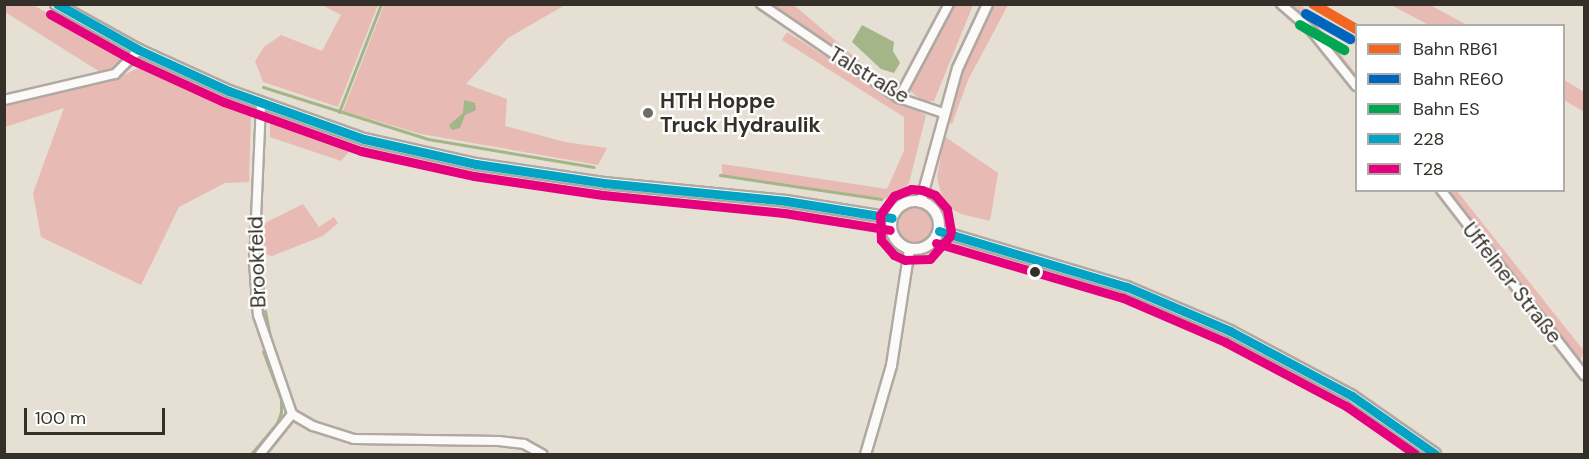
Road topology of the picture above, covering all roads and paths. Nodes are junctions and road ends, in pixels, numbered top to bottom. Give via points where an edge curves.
1 (56, 4) edge
2 (761, 4) edge
3 (949, 4) edge
4 (987, 4) edge
5 (1281, 4) edge
6 (139, 50) junction
7 (1355, 85) edge
8 (899, 98) junction
9 (4, 99) edge
10 (261, 104) junction
11 (943, 113) junction
12 (1443, 192) edge
13 (920, 202) junction
14 (892, 218) junction
15 (939, 231) junction
16 (909, 249) junction
17 (1584, 375) edge
18 (292, 414) junction
19 (260, 454) edge
20 (542, 454) edge
21 (865, 454) edge
22 (1435, 454) edge

1 - 6 main road
2 - 8 street, Talstraße
3 - 8 street
4 - 11 street via 957,68
5 - 7 street via 1311,30
6 - 9 street via 116,74
6 - 10 main road
8 - 11 street, Talstraße
10 - 14 main road via 364,139 476,164 604,183 786,201
10 - 18 street, Brookfeld via 254,262 258,315
11 - 13 street
12 - 17 street, Uffelner Straße
13 - 14 main road via 906,203
13 - 15 main road via 937,216
14 - 16 main road via 896,241
15 - 16 main road via 925,248
15 - 22 main road via 1116,284 1189,312 1300,367
16 - 21 street via 891,365
18 - 19 street
18 - 20 street via 313,426 354,439 499,441 524,444

